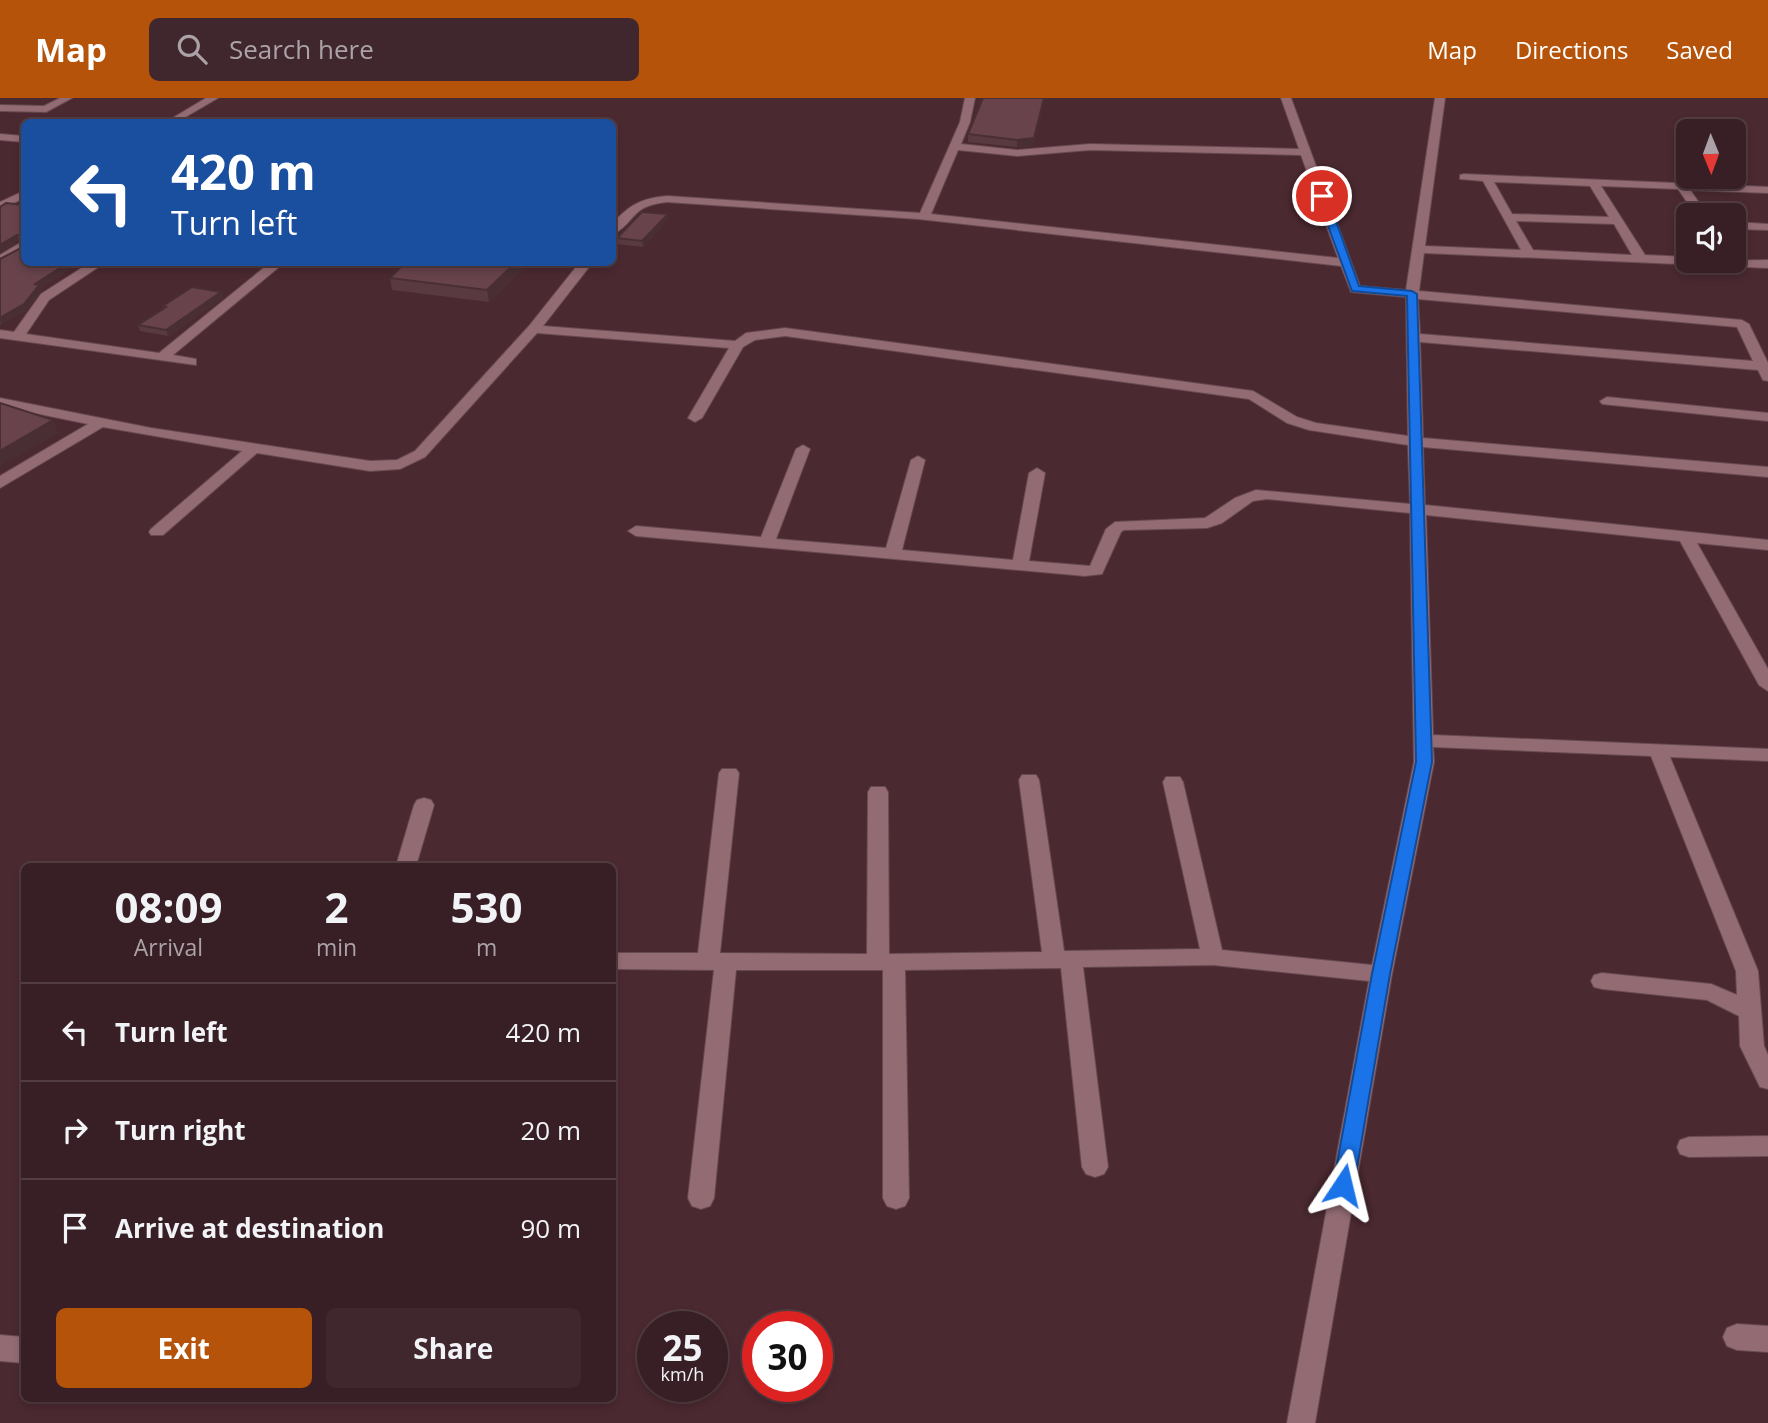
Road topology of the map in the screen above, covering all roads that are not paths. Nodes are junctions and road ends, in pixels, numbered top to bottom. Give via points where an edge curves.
1 (67, 98) edge
2 (213, 98) edge
3 (970, 98) edge
4 (1286, 98) edge
5 (1440, 98) edge
6 (0, 108) edge
7 (176, 119) edge
8 (0, 137) edge
9 (21, 139) edge
10 (955, 147) junction
11 (1307, 152) junction
12 (1464, 177) dead end
13 (1487, 178) junction
14 (1593, 182) junction
15 (1676, 186) edge
16 (1746, 189) edge
17 (1768, 190) edge
18 (21, 196) edge
19 (4, 206) edge
20 (924, 217) junction
21 (1509, 217) junction
22 (1617, 221) junction
23 (616, 226) edge
24 (1746, 226) edge
25 (1768, 227) edge
26 (21, 248) edge
27 (1418, 249) junction
28 (1528, 254) junction
29 (1641, 259) junction
30 (0, 260) edge
31 (1676, 260) edge
32 (1746, 262) edge
33 (1346, 263) junction
34 (1768, 264) edge
35 (94, 266) edge
36 (274, 266) edge
37 (584, 266) edge
38 (1412, 294) junction
39 (534, 329) junction
40 (0, 334) edge
41 (18, 337) junction
42 (1413, 337) junction
43 (738, 345) junction
44 (161, 358) junction
45 (191, 362) dead end
46 (1765, 371) edge
47 (1607, 401) dead end
48 (1, 404) edge
49 (1768, 417) edge
50 (695, 418) dead end
51 (99, 422) junction
52 (1416, 442) junction
53 (254, 448) junction
54 (803, 449) dead end
55 (918, 460) dead end
56 (1768, 472) edge
57 (1037, 473) dead end
58 (0, 483) edge
59 (1418, 509) junction
60 (636, 531) dead end
61 (157, 532) dead end
62 (1685, 536) junction
63 (767, 542) junction
64 (1768, 545) edge
65 (893, 554) junction
66 (1020, 565) junction
67 (1768, 685) edge
68 (1423, 741) junction
69 (1658, 750) junction
70 (1768, 755) edge
71 (729, 773) dead end
72 (1030, 780) dead end
73 (1173, 782) dead end
74 (878, 792) dead end
75 (424, 805) dead end
76 (407, 863) edge
77 (1213, 957) junction
78 (1063, 959) junction
79 (717, 960) junction
80 (616, 961) edge
81 (886, 962) junction
82 (1381, 974) junction
83 (1602, 981) dead end
84 (1750, 1012) junction
85 (1768, 1080) edge
86 (1768, 1146) edge
87 (1689, 1147) dead end
88 (1095, 1167) dead end
89 (701, 1198) dead end
90 (896, 1198) dead end
91 (1737, 1337) dead end
92 (1768, 1339) edge
93 (0, 1348) edge
94 (21, 1350) edge
95 (1301, 1423) edge

1 - 6 street via 46,109
2 - 7 street
3 - 10 street
4 - 11 street
5 - 27 street
8 - 9 street
10 - 11 street via 1026,153 1090,147
10 - 20 street
11 - 33 street
12 - 13 street
13 - 14 street
13 - 21 street
14 - 15 street
14 - 22 street
16 - 17 street
18 - 19 street
20 - 23 street via 653,200 628,210
20 - 33 street
21 - 22 street
21 - 28 street
22 - 29 street
24 - 25 street
26 - 30 street
27 - 28 street
27 - 38 street
28 - 29 street
29 - 31 street
32 - 34 street
33 - 38 street via 1355,289
35 - 41 street via 45,297
36 - 44 street
37 - 39 street
38 - 42 street
38 - 46 street via 1742,324
39 - 43 street
39 - 53 street via 412,459 370,466
40 - 41 street
41 - 44 street
42 - 46 street
42 - 52 street
43 - 50 street
43 - 52 street via 751,337 785,332 1253,395 1292,420 1314,427
44 - 45 street
47 - 49 street
48 - 51 street
51 - 53 street
51 - 58 street
52 - 56 street
52 - 59 street
53 - 61 street
54 - 63 street
55 - 65 street
57 - 66 street
59 - 62 street
59 - 66 street via 1252,494 1207,523 1121,525 1114,529 1096,570
59 - 68 street
60 - 63 street
62 - 64 street
62 - 67 street
63 - 65 street
65 - 66 street
68 - 69 street
68 - 82 street via 1424,762
69 - 70 street
69 - 84 street via 1747,971
71 - 79 street
72 - 78 street
73 - 77 street
74 - 81 street
75 - 76 street
77 - 78 street
77 - 82 street
78 - 81 street
78 - 88 street
79 - 80 street
79 - 81 street
79 - 89 street
81 - 90 street
82 - 95 street
83 - 84 street via 1711,992
84 - 85 street via 1752,1046
86 - 87 street
91 - 92 street
93 - 94 street

